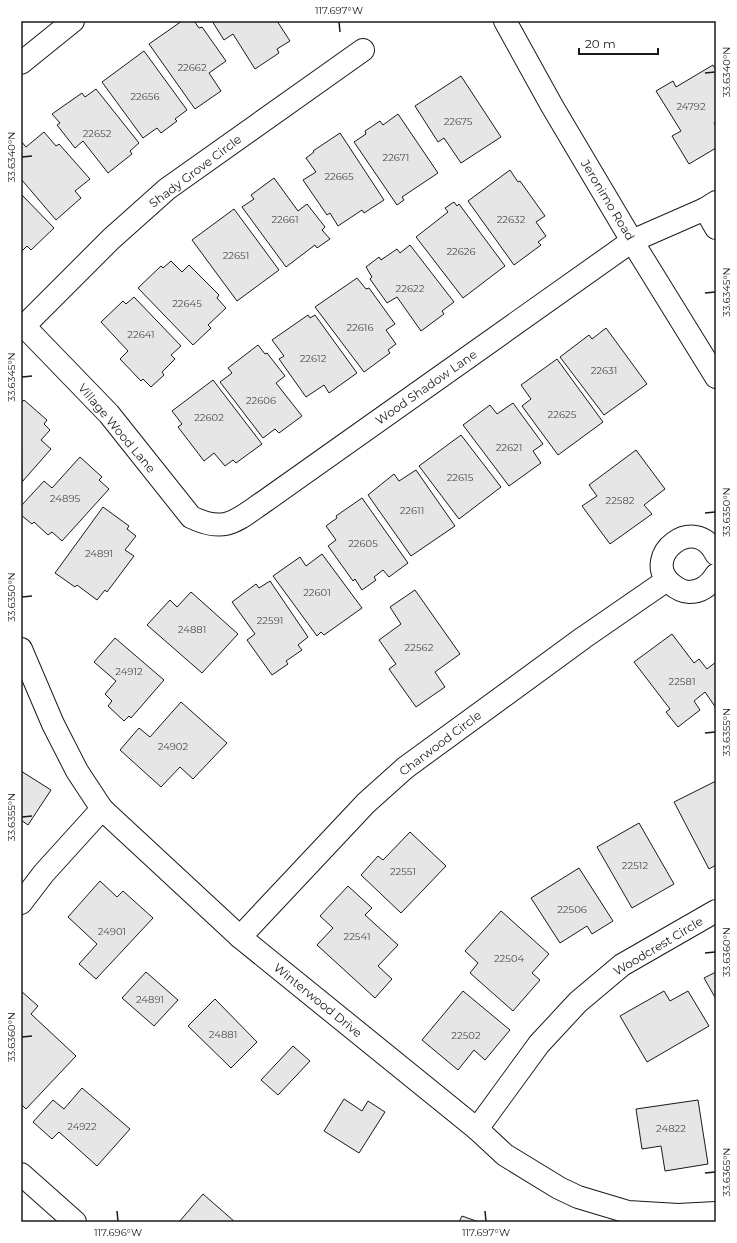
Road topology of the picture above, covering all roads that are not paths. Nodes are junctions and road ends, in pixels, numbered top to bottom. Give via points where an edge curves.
1 (73, 21) edge
2 (505, 21) edge
3 (362, 50) dead end
4 (21, 63) edge
5 (710, 205) edge
6 (716, 228) edge
7 (632, 241) junction
8 (23, 324) edge
9 (716, 376) edge
10 (216, 526) joint
11 (716, 554) edge
12 (716, 575) edge
13 (667, 580) junction
14 (21, 649) edge
15 (102, 809) junction
16 (21, 903) edge
17 (716, 911) edge
18 (240, 937) junction
19 (477, 1129) junction
20 (21, 1174) edge
21 (716, 1213) edge
22 (75, 1222) edge

1 - 4 street
2 - 7 street, Jeronimo Road
3 - 8 street, Shady Grove Circle via 167,189
5 - 6 street
5 - 7 street, Wood Shadow Lane
7 - 9 street, Jeronimo Road
7 - 10 street, Wood Shadow Lane via 265,501 227,525
8 - 10 street, Village Wood Lane via 108,414 191,517
11 - 13 street via 706,541 697,537 678,539 670,544 662,562
12 - 13 street via 712,582 698,591 681,591
13 - 18 street, Charwood Circle via 405,768 366,803
14 - 15 street, Winterwood Drive via 76,771
15 - 16 street via 44,872
15 - 18 street, Winterwood Drive
17 - 19 street, Woodcrest Circle via 622,965 578,1002 539,1044
18 - 19 street, Winterwood Drive
19 - 21 street, Winterwood Drive via 505,1155 578,1197 628,1212 678,1215
20 - 22 street

